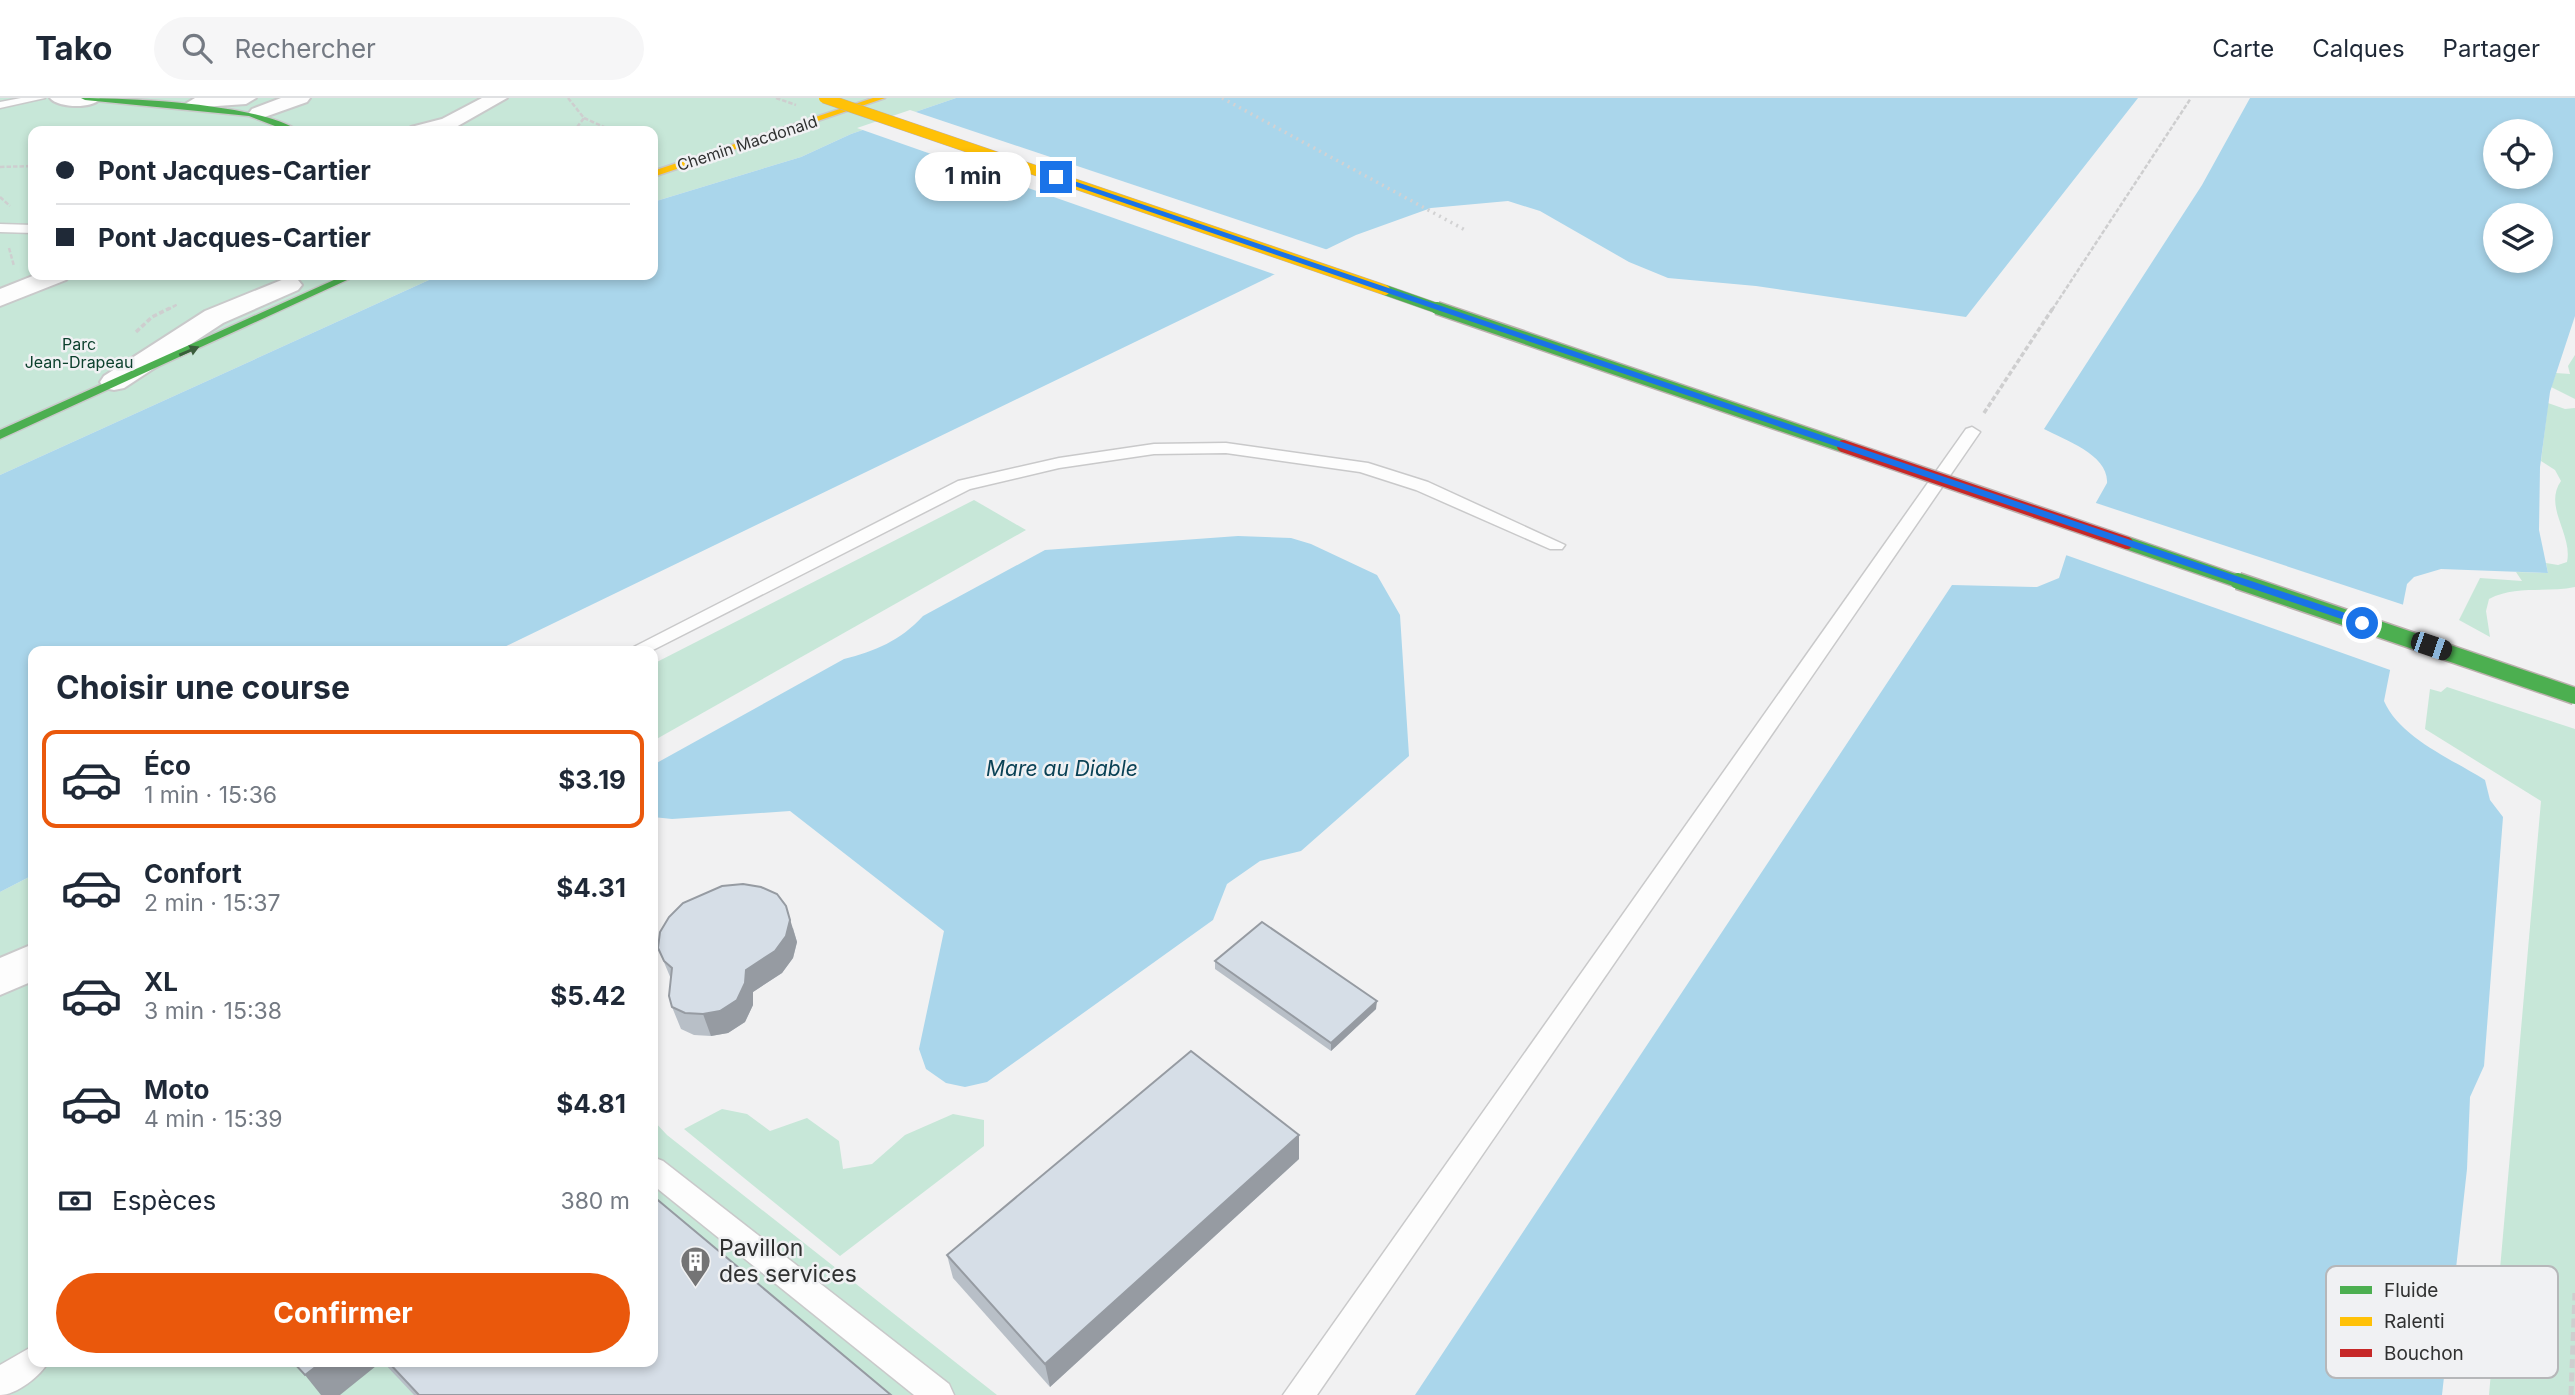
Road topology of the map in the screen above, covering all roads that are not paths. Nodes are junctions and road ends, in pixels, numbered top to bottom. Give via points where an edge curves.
1 (40, 98) edge
2 (60, 98) edge
3 (300, 98) edge
4 (321, 98) edge
5 (497, 98) edge
6 (824, 98) edge
7 (881, 98) edge
8 (88, 99) edge
9 (195, 104) joint
10 (0, 105) edge
11 (252, 106) edge
12 (286, 126) edge
13 (299, 126) edge
14 (437, 126) edge
15 (658, 172) edge
16 (0, 228) edge
17 (28, 229) edge
18 (45, 280) edge
19 (319, 280) edge
20 (291, 284) edge
21 (0, 298) edge
22 (198, 326) junction
23 (231, 333) junction
24 (104, 388) junction
25 (1972, 432) road end
26 (0, 435) edge
27 (1556, 545) dead end
28 (646, 646) edge
29 (2575, 695) edge
30 (28, 964) edge
31 (0, 978) edge
32 (658, 1173) edge
33 (28, 1363) edge
34 (0, 1383) edge
35 (938, 1395) edge
36 (1299, 1395) edge

1 - 10 lane
2 - 8 street
3 - 11 street
4 - 13 street
5 - 14 street
6 - 29 main road, bridge
7 - 15 main road, Chemin Macdonald
8 - 9 main road
9 - 11 street
11 - 12 main road
16 - 17 lane
18 - 21 street
19 - 20 main road
20 - 22 street
20 - 23 main road
22 - 23 street
22 - 24 street
24 -> 23 main road
24 - 26 main road
25 - 36 lane
27 - 28 lane via 1422,486 1362,467 1226,448 1154,449 1059,463 964,485
30 - 31 street
32 - 35 lane
33 - 34 lane

